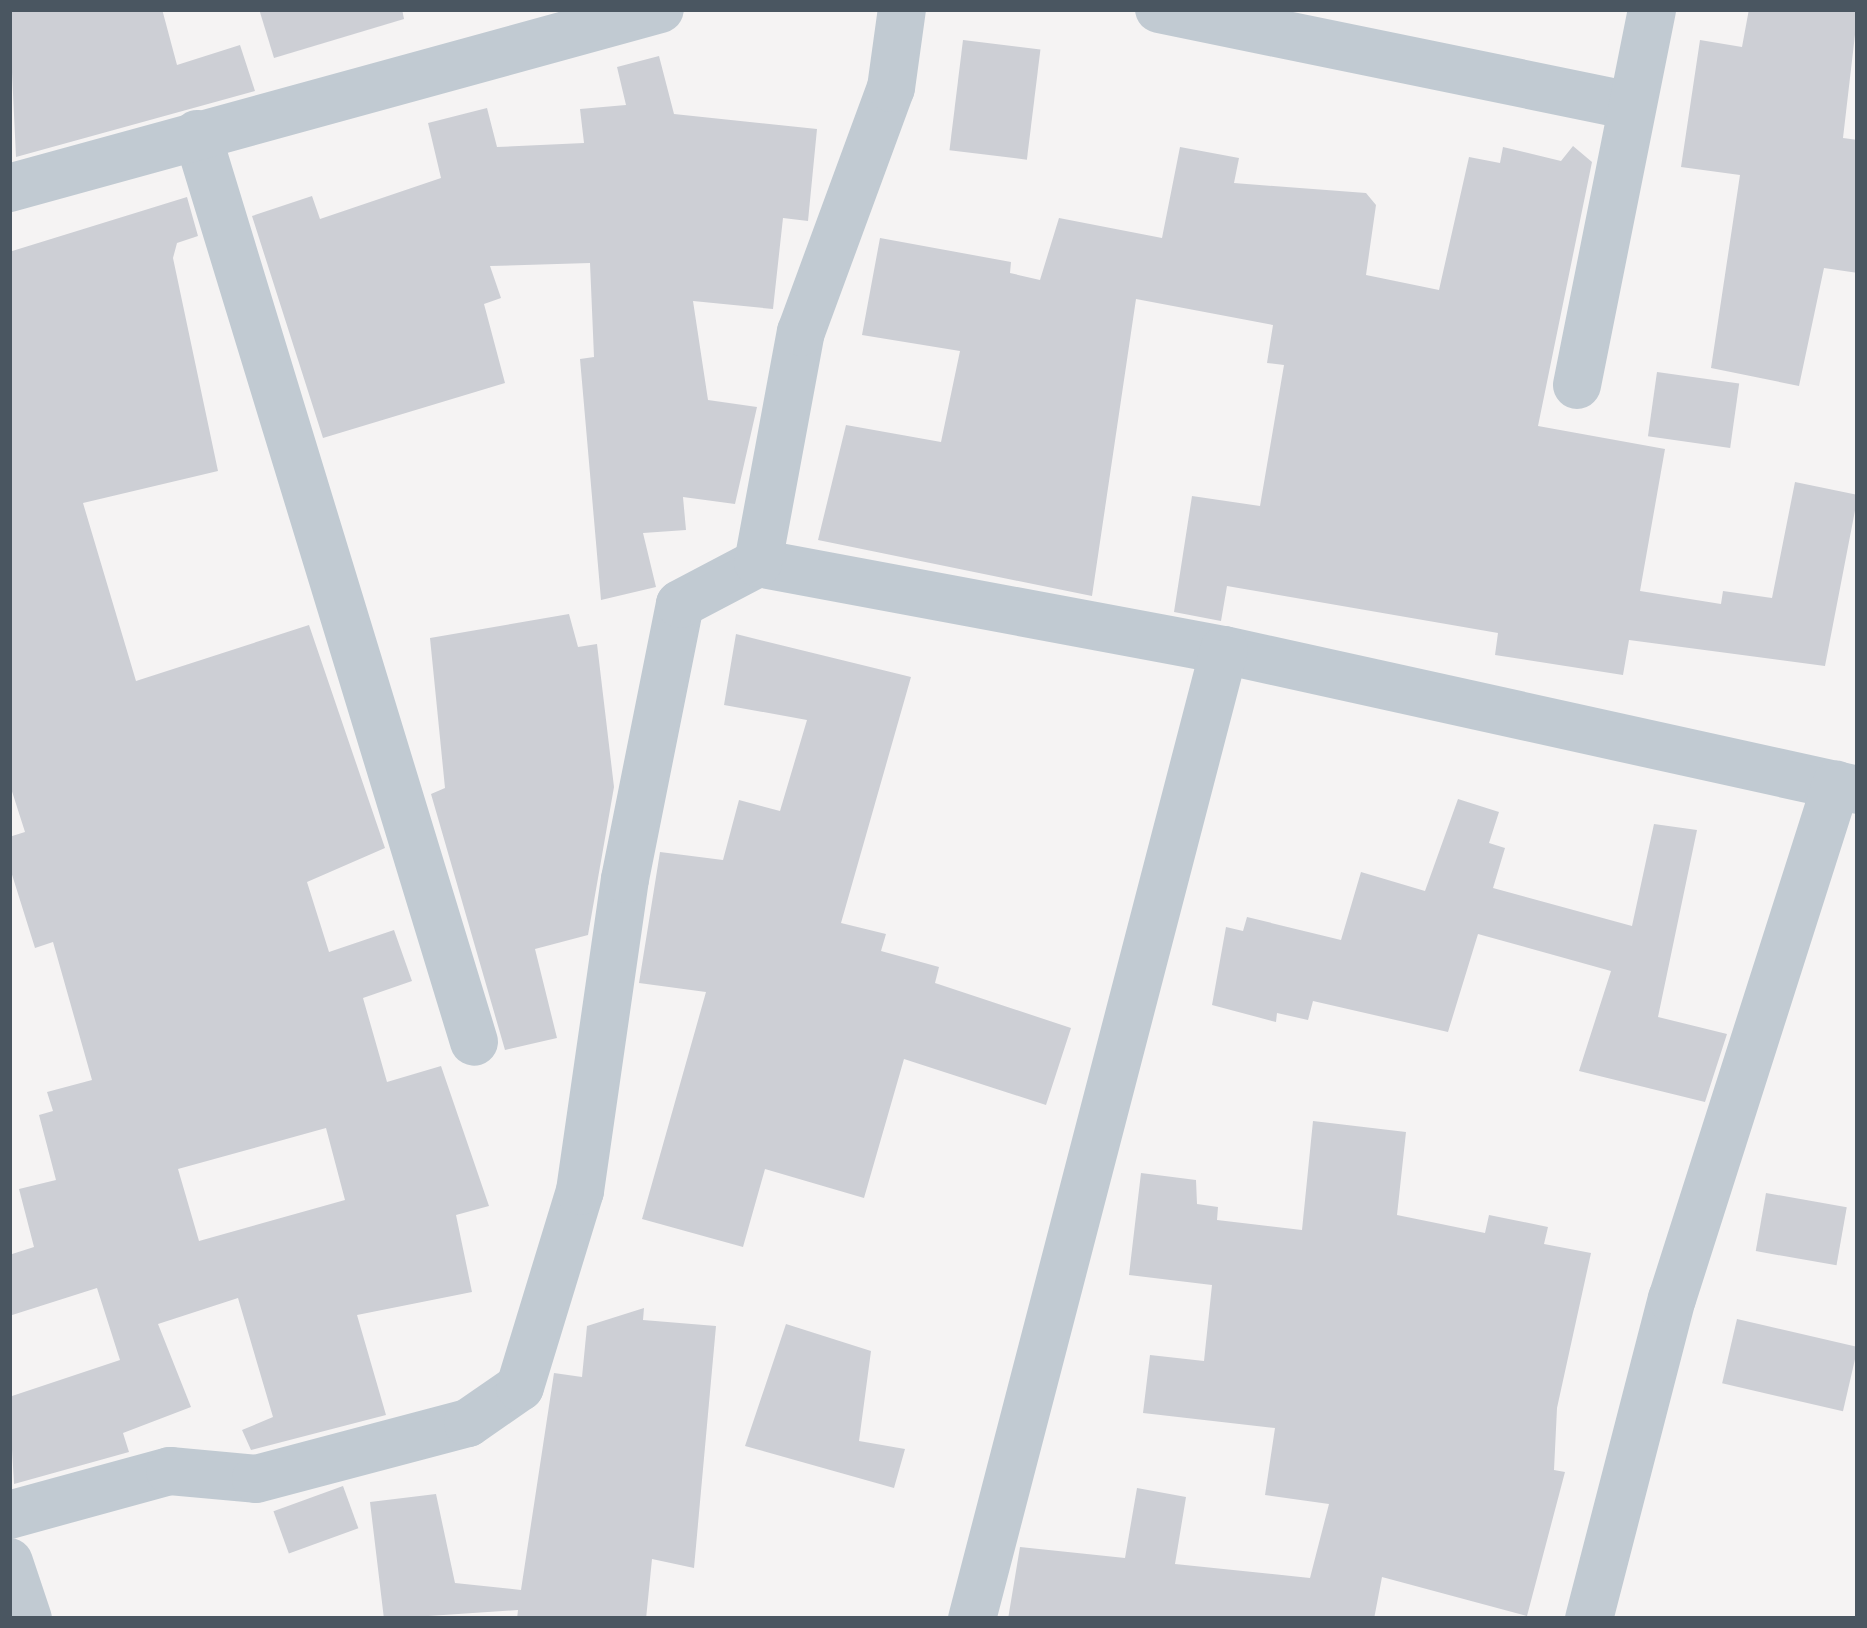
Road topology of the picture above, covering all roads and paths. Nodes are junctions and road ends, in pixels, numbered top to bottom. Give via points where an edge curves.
1 (660, 9) edge
2 (902, 9) edge
3 (1159, 9) edge
4 (1652, 9) edge
5 (576, 19) edge
6 (1631, 106) junction
7 (197, 134) junction
8 (9, 188) edge
9 (1577, 385) dead end
10 (758, 563) junction
11 (1224, 650) junction
12 (1847, 787) edge
13 (474, 1042) dead end
14 (9, 1515) edge
15 (9, 1562) edge
16 (28, 1619) edge
17 (972, 1619) edge
18 (1589, 1619) edge

1 - 5 street
2 - 10 street via 891,88 801,332
3 - 6 street
4 - 6 street
5 - 7 street
6 - 9 street
7 - 8 street
7 - 13 street
10 - 11 street
10 - 14 street via 680,604 580,1191 520,1387 468,1423 256,1479 170,1471
11 - 12 street
11 - 17 street
12 - 18 street via 1672,1299
15 - 16 street

